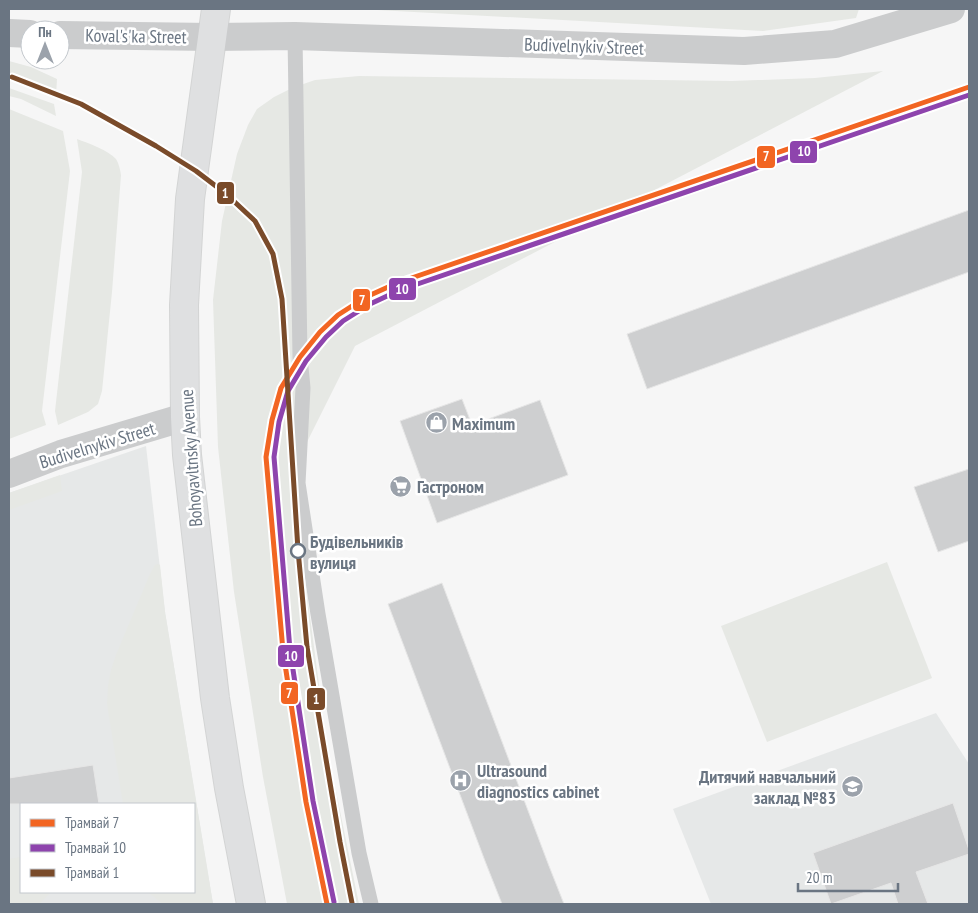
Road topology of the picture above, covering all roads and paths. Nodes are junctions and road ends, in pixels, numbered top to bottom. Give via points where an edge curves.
1 (216, 9) edge
2 (951, 9) edge
3 (70, 34) edge
4 (295, 36) junction
5 (212, 37) junction
6 (186, 417) junction
7 (9, 474) edge
8 (252, 904) edge
9 (371, 904) edge

1 - 5 main road, Bohoyavltnsky Avenue
2 - 4 street, Budivelnykiv Street via 835,44 744,51
3 - 5 street, Koval's'ka Street
4 - 5 street, Budivelnykiv Street
4 - 9 lane via 303,388 298,483 359,853
5 - 6 main road, Bohoyavltnsky Avenue via 190,199 184,306
6 - 7 street, Budivelnykiv Street via 61,454
6 - 8 main road, Bohoyavltnsky Avenue via 187,455 215,698

